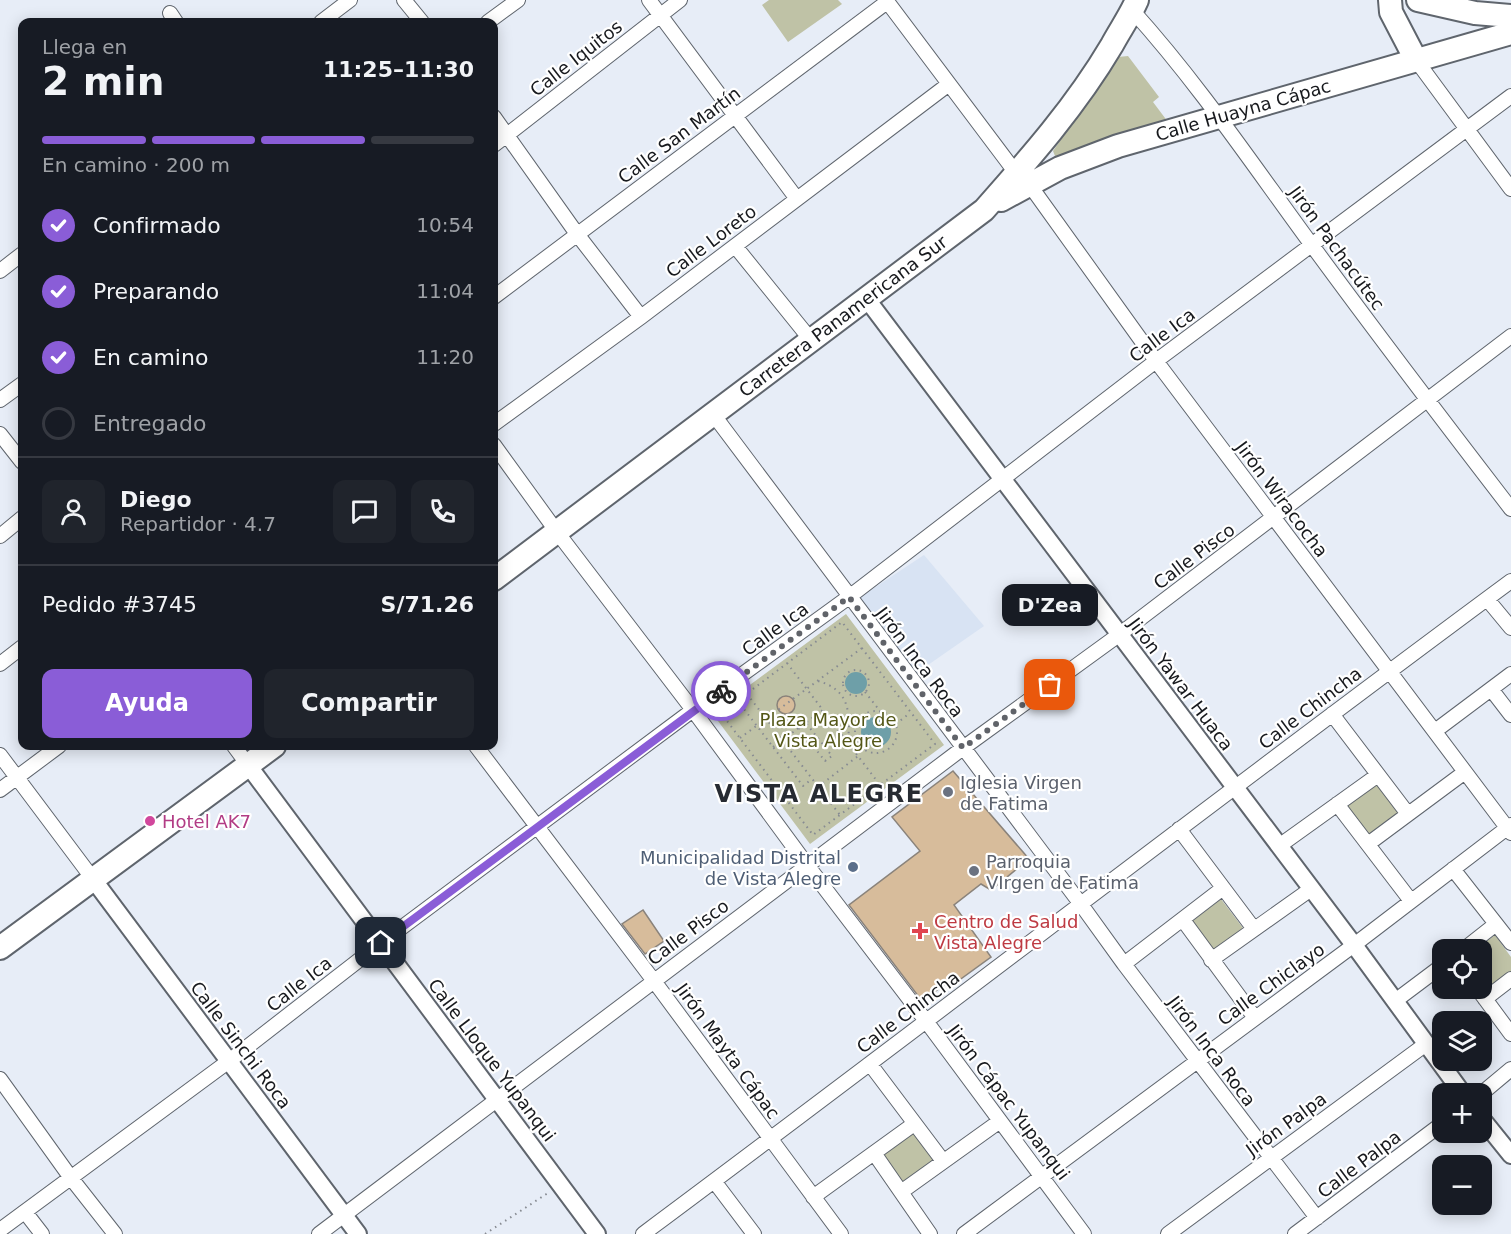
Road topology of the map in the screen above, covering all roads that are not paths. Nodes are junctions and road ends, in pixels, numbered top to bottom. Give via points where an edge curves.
1 (350, 0) edge
2 (404, 0) edge
3 (518, 0) edge
4 (649, 0) edge
5 (680, 0) edge
6 (1390, 0) edge
7 (1418, 0) edge
8 (886, 1) edge
9 (1134, 5) edge
10 (660, 15) junction
11 (1511, 16) edge
12 (326, 18) edge
13 (419, 18) edge
14 (493, 18) edge
15 (1511, 33) edge
16 (1416, 60) junction
17 (949, 84) junction
18 (1511, 96) edge
19 (736, 115) junction
20 (1219, 117) junction
21 (498, 123) edge
22 (1467, 129) junction
23 (507, 135) junction
24 (498, 142) edge
25 (1023, 178) junction
26 (1511, 189) edge
27 (797, 200) junction
28 (984, 210) joint
29 (577, 234) junction
30 (1312, 245) junction
31 (735, 246) junction
32 (18, 257) edge
33 (0, 271) edge
34 (498, 294) edge
35 (866, 298) junction
36 (641, 317) junction
37 (1511, 336) edge
38 (811, 340) junction
39 (1156, 361) junction
40 (18, 387) edge
41 (1426, 399) junction
42 (0, 400) edge
43 (713, 414) junction
44 (498, 421) edge
45 (0, 434) edge
46 (498, 451) edge
47 (18, 457) edge
48 (1002, 478) junction
49 (1511, 509) edge
50 (1273, 519) junction
51 (18, 521) edge
52 (557, 532) junction
53 (0, 536) edge
54 (498, 576) edge
55 (1511, 581) edge
56 (849, 597) junction
57 (1488, 599) junction
58 (1511, 628) edge
59 (1120, 634) junction
60 (18, 650) edge
61 (0, 664) edge
62 (1390, 671) junction
63 (1511, 674) edge
64 (1491, 689) junction
65 (693, 710) junction
66 (1332, 714) junction
67 (1511, 715) edge
68 (1435, 731) junction
69 (963, 748) junction
70 (53, 750) edge
71 (237, 750) edge
72 (269, 750) edge
73 (479, 750) edge
74 (0, 755) edge
75 (248, 765) junction
76 (1466, 772) junction
77 (1378, 775) junction
78 (16, 777) junction
79 (1234, 787) junction
80 (0, 790) edge
81 (1337, 804) junction
82 (1408, 814) junction
83 (538, 828) junction
84 (1179, 829) junction
85 (1510, 829) edge
86 (1368, 844) junction
87 (1279, 846) junction
88 (807, 865) junction
89 (1454, 869) junction
90 (93, 879) junction
91 (1223, 888) junction
92 (1311, 889) junction
93 (1411, 901) junction
94 (1080, 903) junction
95 (1183, 920) junction
96 (1496, 924) junction
97 (1254, 929) junction
98 (1477, 939) edge
99 (381, 943) junction
100 (1511, 943) edge
101 (1354, 945) junction
102 (0, 948) edge
103 (1211, 960) junction
104 (1124, 964) junction
105 (1432, 973) edge
106 (1511, 979) edge
107 (654, 981) junction
108 (1492, 988) edge
109 (1485, 999) edge
110 (1395, 1001) junction
111 (1255, 1018) junction
112 (926, 1021) junction
113 (1511, 1034) edge
114 (1426, 1044) junction
115 (1197, 1060) junction
116 (229, 1061) junction
117 (870, 1064) junction
118 (1511, 1070) edge
119 (0, 1079) edge
120 (1454, 1083) edge
121 (1492, 1085) edge
122 (498, 1100) junction
123 (1000, 1121) junction
124 (914, 1124) junction
125 (1432, 1131) edge
126 (1492, 1131) edge
127 (770, 1139) junction
128 (874, 1153) junction
129 (1511, 1155) edge
130 (1270, 1158) junction
131 (943, 1161) junction
132 (1040, 1176) junction
133 (71, 1178) junction
134 (714, 1181) junction
135 (901, 1192) junction
136 (813, 1197) junction
137 (25, 1212) junction
138 (344, 1215) junction
139 (1317, 1218) junction
140 (0, 1230) edge
141 (3, 1234) edge
142 (42, 1234) edge
143 (116, 1234) edge
144 (319, 1234) edge
145 (358, 1234) edge
146 (597, 1234) edge
147 (643, 1234) edge
148 (754, 1234) edge
149 (841, 1234) edge
150 (930, 1234) edge
151 (964, 1234) edge
152 (1084, 1234) edge
153 (1168, 1234) edge
154 (1295, 1234) edge

1 - 12 street
2 - 13 street
3 - 14 street
4 - 10 street
5 - 10 street, Calle Iquitos
6 - 16 highway via 1390,12
7 - 11 highway via 1475,13
8 - 17 street, Jirón Wiracocha
8 - 19 street, Calle San Martín
9 - 20 street, Jirón Pachacútec
9 - 25 highway via 1081,94
10 - 19 street
10 - 23 street, Calle Iquitos
15 - 16 highway, Calle Huayna Cápac
16 - 20 highway, Calle Huayna Cápac
16 - 22 street
17 - 25 street, Jirón Wiracocha
17 - 27 street, Calle Loreto
18 - 22 street, Calle Ica
19 - 27 street
19 - 29 street, Calle San Martín
20 - 25 highway, Calle Huayna Cápac
20 - 30 street, Jirón Pachacútec
21 - 23 street
22 - 26 street
22 - 30 street, Calle Ica
23 - 24 street, Calle Iquitos
23 - 29 street
25 - 28 highway, Calle Huayna Cápac
25 - 39 street, Jirón Wiracocha
27 - 31 street, Calle Loreto
28 - 35 highway, Carretera Panamericana Sur
29 - 34 street, Calle San Martín
29 - 36 street
30 - 39 street, Calle Ica
30 - 41 street, Jirón Pachacútec
31 - 36 street, Calle Loreto
31 - 38 street
32 - 33 street
35 - 38 highway, Carretera Panamericana Sur
35 - 48 street, Jirón Yawar Huaca
36 - 44 street, Calle Loreto
37 - 41 street, Calle Pisco
38 - 43 highway, Carretera Panamericana Sur
39 - 48 street, Calle Ica
39 - 50 street, Jirón Wiracocha
40 - 42 street
41 - 49 street, Jirón Pachacútec
41 - 50 street, Calle Pisco
43 - 52 highway, Carretera Panamericana Sur
43 - 56 street, Jirón Inca Roca
45 - 47 street
46 - 52 street, Jirón Cápac Yupanqui
48 - 56 street, Calle Ica
48 - 59 street, Jirón Yawar Huaca
50 - 59 street, Calle Pisco
50 - 62 street, Jirón Wiracocha
51 - 53 street
52 - 54 highway, Carretera Panamericana Sur
52 - 65 street, Jirón Cápac Yupanqui
55 - 57 street, Calle Chincha
56 - 65 street, Calle Ica
56 - 69 street, Jirón Inca Roca
57 - 58 street
57 - 62 street, Calle Chincha
59 - 69 street, Calle Pisco
59 - 79 street, Jirón Yawar Huaca
60 - 61 street
62 - 66 street, Calle Chincha
62 - 68 street, Jirón Wiracocha
63 - 64 street
64 - 67 street
64 - 68 street
65 - 83 street, Calle Ica
65 - 88 street, Jirón Cápac Yupanqui
66 - 77 street
66 - 79 street, Calle Chincha
68 - 76 street, Jirón Wiracocha
69 - 88 street, Calle Pisco
69 - 94 street, Jirón Inca Roca
70 - 78 street
71 - 75 street
72 - 75 highway
73 - 83 street, Jirón Mayta Cápac
74 - 78 street
75 - 90 highway
75 - 99 street, Calle Lloque Yupanqui
76 - 82 street
76 - 85 street, Jirón Wiracocha
77 - 81 street
77 - 82 street
78 - 80 street
78 - 90 street
79 - 84 street, Calle Chincha
79 - 87 street, Jirón Yawar Huaca
81 - 86 street
81 - 87 street
82 - 86 street
83 - 99 street, Calle Ica
83 - 107 street, Jirón Mayta Cápac
84 - 91 street
84 - 94 street, Calle Chincha
85 - 89 street, Calle Chiclayo
86 - 93 street
87 - 92 street, Jirón Yawar Huaca
88 - 107 street, Calle Pisco
88 - 112 street, Jirón Cápac Yupanqui
89 - 93 street, Calle Chiclayo
89 - 96 street
90 - 102 highway
90 - 116 street, Calle Sinchi Roca
91 - 95 street
91 - 97 street
92 - 97 street
92 - 101 street, Jirón Yawar Huaca
93 - 101 street, Calle Chiclayo
94 - 104 street, Jirón Inca Roca
94 - 112 street, Calle Chincha
95 - 103 street
95 - 104 street
96 - 98 street
96 - 100 street
97 - 103 street
99 - 116 street, Calle Ica
99 - 122 street, Calle Lloque Yupanqui
101 - 110 street, Jirón Yawar Huaca
101 - 111 street, Calle Chiclayo
103 - 111 street
104 - 115 street, Jirón Inca Roca
105 - 110 street
106 - 108 street
107 - 122 street, Calle Pisco
107 - 127 street, Jirón Mayta Cápac
109 - 113 street
110 - 114 street, Jirón Yawar Huaca
111 - 115 street, Calle Chiclayo
112 - 117 street, Calle Chincha
112 - 123 street, Jirón Cápac Yupanqui
114 - 120 street, Jirón Yawar Huaca
114 - 130 street, Jirón Palpa
115 - 130 street, Jirón Inca Roca
115 - 132 street, Calle Chiclayo
116 - 133 street, Calle Ica
116 - 138 street, Calle Sinchi Roca
117 - 124 street
117 - 127 street, Calle Chincha
118 - 121 street
119 - 133 street
122 - 138 street, Calle Pisco
122 - 146 street, Calle Lloque Yupanqui
123 - 131 street
123 - 132 street, Jirón Cápac Yupanqui
124 - 128 street
124 - 131 street
125 - 139 street, Calle Palpa
126 - 129 street
127 - 134 street, Calle Chincha
127 - 136 street, Jirón Mayta Cápac
128 - 135 street
128 - 136 street
130 - 139 street, Jirón Inca Roca
130 - 153 street, Jirón Palpa
131 - 135 street
132 - 151 street, Calle Chiclayo
132 - 152 street, Jirón Cápac Yupanqui
133 - 137 street, Calle Ica
133 - 143 street
134 - 147 street, Calle Chincha
134 - 148 street
135 - 150 street
136 - 149 street, Jirón Mayta Cápac
137 - 140 street, Calle Ica
137 - 142 street
138 - 144 street, Calle Pisco
138 - 145 street, Calle Sinchi Roca
139 - 154 street, Calle Palpa
140 - 141 street

